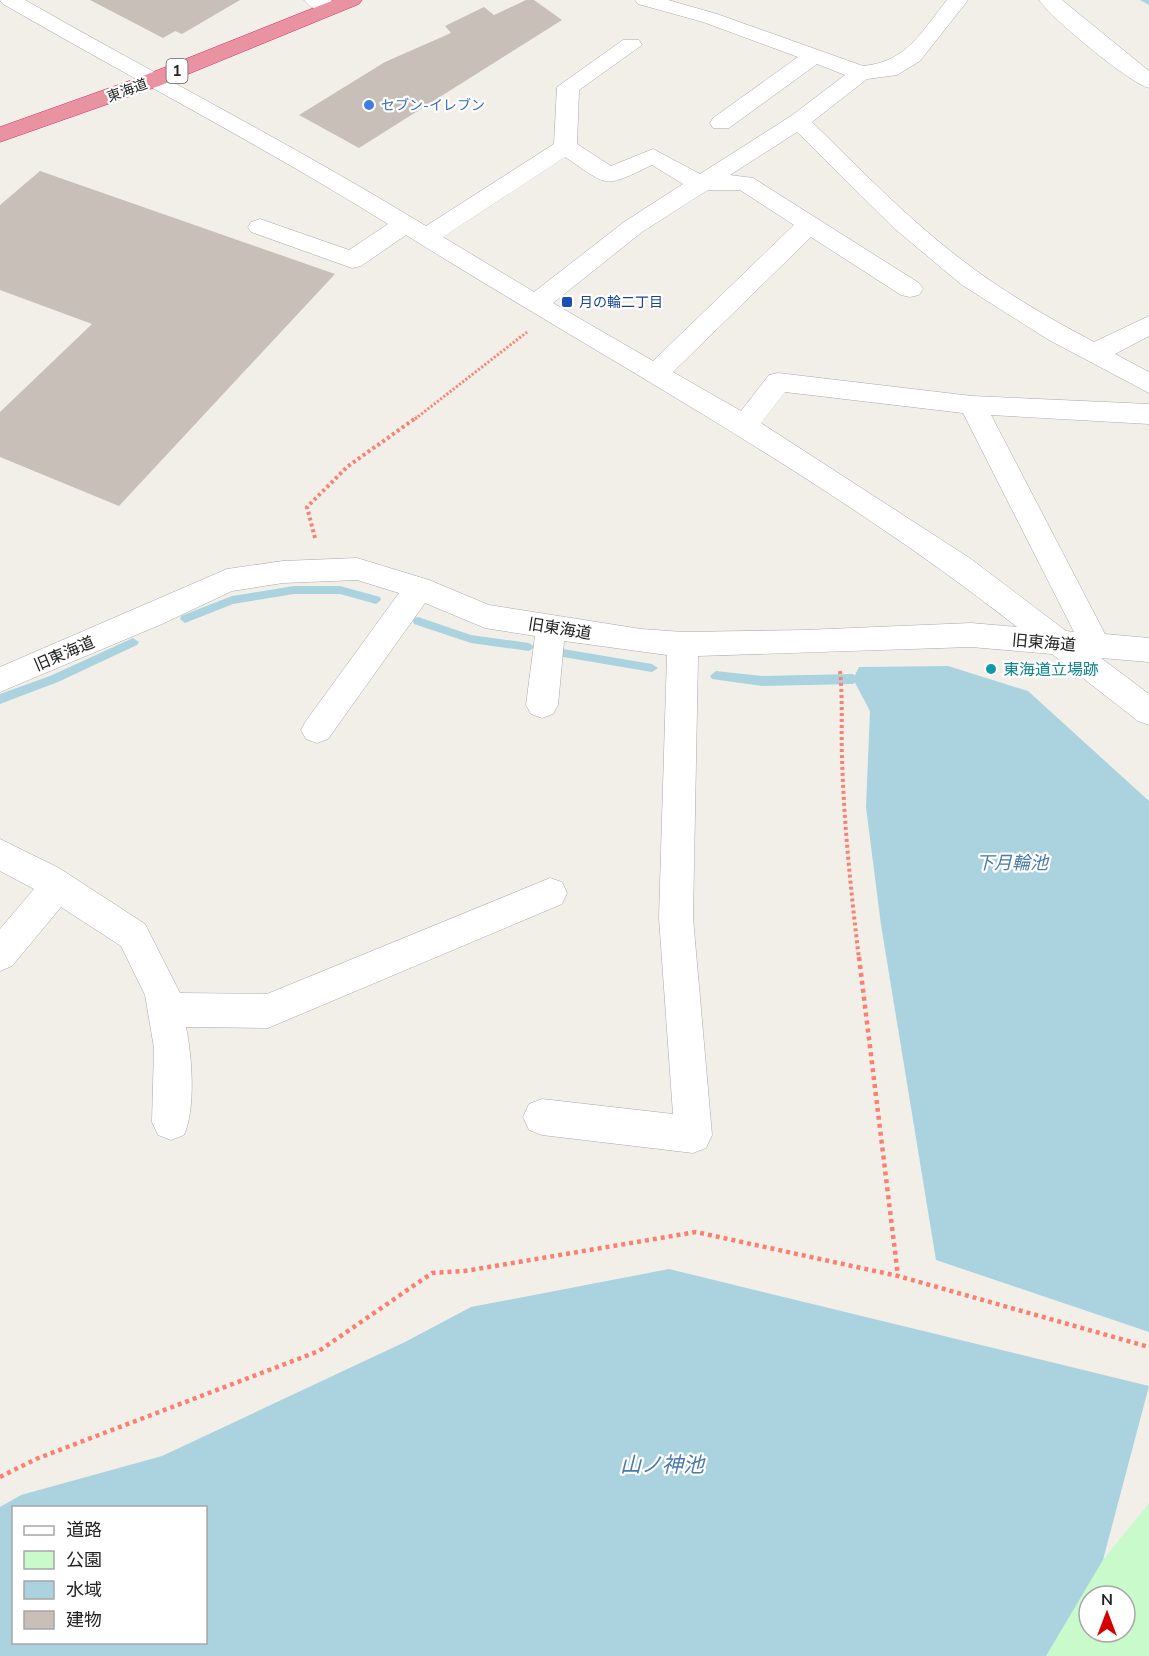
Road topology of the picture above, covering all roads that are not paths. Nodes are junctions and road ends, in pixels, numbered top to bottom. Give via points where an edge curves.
1 (10, 0) edge
2 (352, 0) edge
3 (645, 0) edge
4 (958, 0) edge
5 (1049, 0) edge
6 (323, 4) edge
7 (681, 4) edge
8 (631, 45) dead end
9 (814, 56) junction
10 (861, 73) junction
11 (151, 81) junction
12 (1149, 81) edge
13 (799, 121) junction
14 (721, 123) dead end
15 (0, 135) edge
16 (565, 147) junction
17 (702, 182) junction
18 (811, 223) junction
19 (260, 227) dead end
20 (416, 231) junction
21 (910, 289) dead end
22 (543, 308) junction
23 (1149, 325) edge
24 (1095, 353) junction
25 (656, 374) junction
26 (1149, 384) edge
27 (972, 405) junction
28 (1149, 414) edge
29 (744, 426) junction
30 (419, 588) junction
31 (551, 626) junction
32 (683, 644) junction
33 (1064, 644) junction
34 (1096, 646) junction
35 (1149, 650) edge
36 (0, 680) edge
37 (542, 705) dead end
38 (1149, 712) edge
39 (317, 730) dead end
40 (0, 854) edge
41 (58, 886) junction
42 (550, 893) dead end
43 (0, 955) edge
44 (165, 1010) junction
45 (542, 1117) dead end
46 (171, 1122) dead end

1 - 11 street
2 - 6 highway, 東海道 / 1
3 - 7 street
4 - 10 street via 912,56 889,70
5 - 12 street
6 - 11 highway, 東海道 / 1
7 - 9 street
8 - 16 street via 568,87
9 - 10 street
9 - 14 street
10 - 13 street
11 - 15 highway, 東海道 / 1
11 - 20 street via 326,176
13 - 17 street
13 - 24 street via 891,212 969,277 999,299
16 - 17 street via 610,176 653,156
16 - 20 street
17 - 18 street via 745,183
17 - 22 street via 633,227
18 - 21 street
18 - 25 street
19 - 20 street via 352,260
20 - 22 street
22 - 25 street
23 - 24 street
24 - 26 street
25 - 29 street
27 - 28 street
27 - 29 street via 778,382
27 - 34 street
29 - 33 street via 961,567
30 - 31 street, 旧東海道 via 484,616
30 - 36 street, 旧東海道 via 357,569 283,572 227,580
30 - 39 street
31 - 32 street, 旧東海道
31 - 37 street
32 - 33 street, 旧東海道 via 971,635
32 - 45 street via 676,918 693,1135
33 - 34 street, 旧東海道
33 - 38 street
34 - 35 street, 旧東海道
40 - 41 street
41 - 43 street
41 - 44 street via 133,934 162,993
42 - 44 street via 268,1011
44 - 46 street via 172,1048

